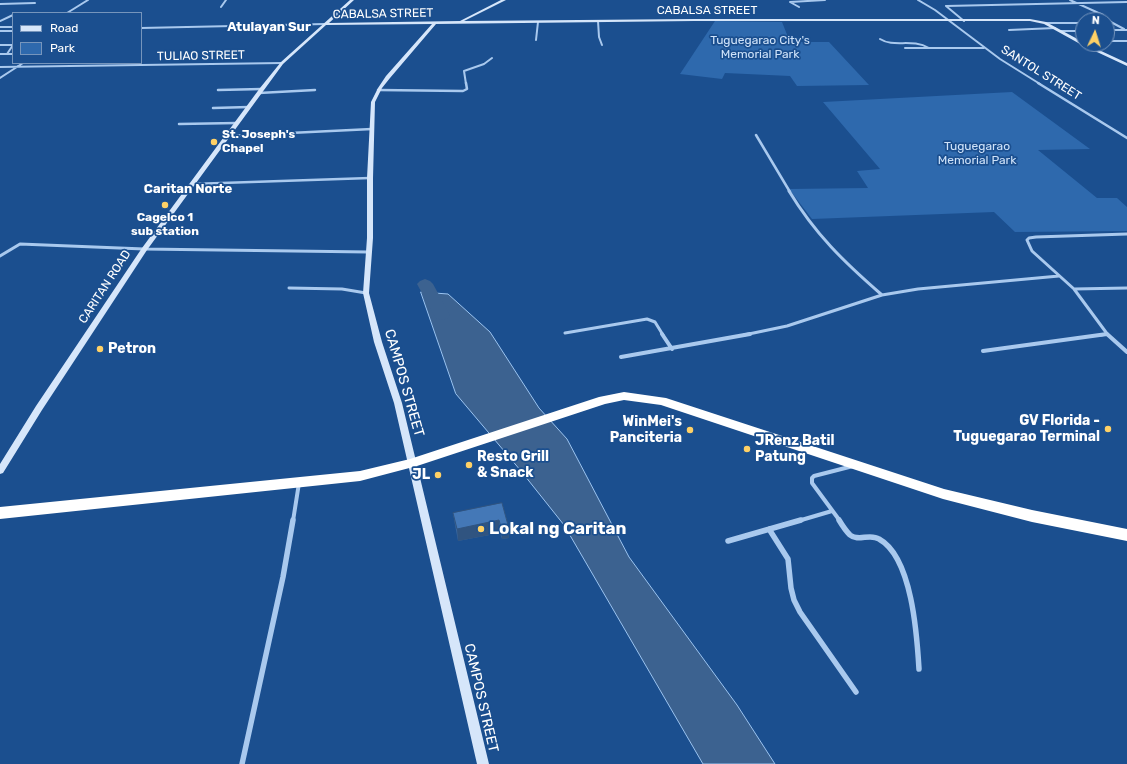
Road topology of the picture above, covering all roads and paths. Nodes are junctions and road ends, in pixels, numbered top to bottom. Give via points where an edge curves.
1 (88, 0) edge
2 (226, 0) edge
3 (352, 0) edge
4 (504, 0) edge
5 (825, 0) edge
6 (918, 0) edge
7 (1070, 0) edge
8 (1127, 2) edge
9 (35, 3) dead end
10 (1077, 3) junction
11 (0, 4) edge
12 (221, 7) dead end
13 (799, 7) dead end
14 (69, 12) edge
15 (1096, 12) edge
16 (12, 15) edge
17 (947, 20) junction
18 (0, 21) edge
19 (598, 21) junction
20 (964, 21) junction
21 (461, 22) junction
22 (538, 22) junction
23 (435, 23) junction
24 (1045, 23) junction
25 (1075, 23) edge
26 (325, 24) junction
27 (1115, 24) edge
28 (0, 27) edge
29 (12, 27) edge
30 (142, 28) edge
31 (1055, 28) junction
32 (1009, 30) dead end
33 (1075, 30) edge
34 (1115, 30) edge
35 (1126, 30) edge
36 (12, 31) edge
37 (1060, 31) junction
38 (0, 32) edge
39 (880, 39) dead end
40 (1075, 39) edge
41 (536, 40) dead end
42 (1115, 41) edge
43 (1127, 41) edge
44 (0, 45) edge
45 (12, 45) edge
46 (602, 45) dead end
47 (12, 46) edge
48 (905, 48) dead end
49 (929, 48) junction
50 (984, 48) junction
51 (1100, 52) edge
52 (0, 54) edge
53 (7, 54) junction
54 (12, 54) edge
55 (492, 58) dead end
56 (21, 64) edge
57 (282, 64) junction
58 (1127, 65) edge
59 (18, 66) junction
60 (0, 67) edge
61 (0, 78) edge
62 (218, 90) dead end
63 (314, 90) dead end
64 (378, 90) junction
65 (261, 91) junction
66 (213, 108) dead end
67 (249, 108) junction
68 (237, 123) junction
69 (179, 124) dead end
70 (372, 129) junction
71 (756, 135) dead end
72 (228, 136) junction
73 (1127, 138) edge
74 (370, 178) junction
75 (192, 184) junction
76 (1127, 234) edge
77 (144, 248) junction
78 (368, 252) junction
79 (0, 256) edge
80 (1059, 276) junction
81 (289, 288) dead end
82 (1127, 288) edge
83 (1074, 289) junction
84 (366, 293) junction
85 (882, 295) junction
86 (565, 333) dead end
87 (1107, 334) junction
88 (672, 348) junction
89 (983, 351) dead end
90 (1127, 352) edge
91 (621, 357) dead end
92 (412, 463) junction
93 (857, 465) junction
94 (0, 471) edge
95 (299, 483) junction
96 (832, 511) junction
97 (0, 513) edge
98 (769, 529) junction
99 (1127, 535) edge
100 (728, 541) dead end
101 (919, 669) dead end
102 (856, 692) dead end
103 (242, 764) edge
104 (483, 764) edge

1 - 14 street
2 - 12 street
3 - 26 street, CARITAN ROAD
4 - 21 street
5 - 13 street via 790,2
6 - 17 street, SANTOL STREET
7 - 10 street
8 - 10 street
9 - 11 street
10 - 15 street
10 - 20 street via 946,6
16 - 18 street
17 - 19 street, CABALSA STREET
17 - 20 street, CABALSA STREET
17 - 50 street, SANTOL STREET
19 - 22 street, CABALSA STREET
19 - 46 street
20 - 24 street, CABALSA STREET via 1034,20
21 - 22 street, CABALSA STREET
21 - 23 street, CABALSA STREET
22 - 41 street
23 - 26 street, CABALSA STREET
23 - 64 street, CAMPOS STREET
24 - 25 street
24 - 31 street, CABALSA STREET
26 - 30 street
26 - 57 street, CARITAN ROAD
27 - 35 street
28 - 29 street
31 - 32 street
31 - 37 street, CABALSA STREET
33 - 37 street
34 - 35 street
36 - 38 street
37 - 40 street, CABALSA STREET
39 - 49 street via 886,42 922,43
42 - 43 street
44 - 45 street
47 - 53 street
48 - 49 street
49 - 50 street
50 - 73 street, SANTOL STREET
51 - 58 street, CABALSA STREET
52 - 53 street
53 - 54 street
55 - 64 street via 484,64 464,71 466,89 463,90
56 - 59 street
57 - 59 street, TULIAO STREET
57 - 65 street, CARITAN ROAD
59 - 60 street, TULIAO STREET
59 - 61 street
62 - 65 street
63 - 65 street
64 - 70 street, CAMPOS STREET via 373,102
65 - 67 street, CARITAN ROAD
66 - 67 street
67 - 68 street, CARITAN ROAD
68 - 69 street
68 - 72 street, CARITAN ROAD
70 - 72 street
70 - 74 street, CAMPOS STREET
71 - 85 street via 789,192 815,229 842,259
72 - 75 street, CARITAN ROAD
74 - 75 street
74 - 78 street, CAMPOS STREET
75 - 77 street, CARITAN ROAD
76 - 80 street via 1029,238 1027,240 1032,251
77 - 78 street
77 - 79 street via 20,244
77 - 94 street, CARITAN ROAD
78 - 84 street, CAMPOS STREET
80 - 83 street
80 - 85 street via 918,289
81 - 84 street via 342,289
82 - 83 street
83 - 87 street
84 - 92 street, CAMPOS STREET via 378,342 398,403
85 - 88 street via 780,327
86 - 88 street via 647,319 655,322
87 - 89 street
87 - 90 street
88 - 91 street
92 - 93 highway via 603,400 624,396 662,401
92 - 95 highway via 360,476
92 - 104 street, CAMPOS STREET
93 - 96 street via 812,478 812,483
93 - 99 highway via 943,494 989,506
95 - 97 highway
95 - 103 street via 283,577
96 - 98 street
96 - 101 street via 854,538 881,539 902,566 917,640
98 - 100 street
98 - 102 street via 788,559 791,588 800,612

